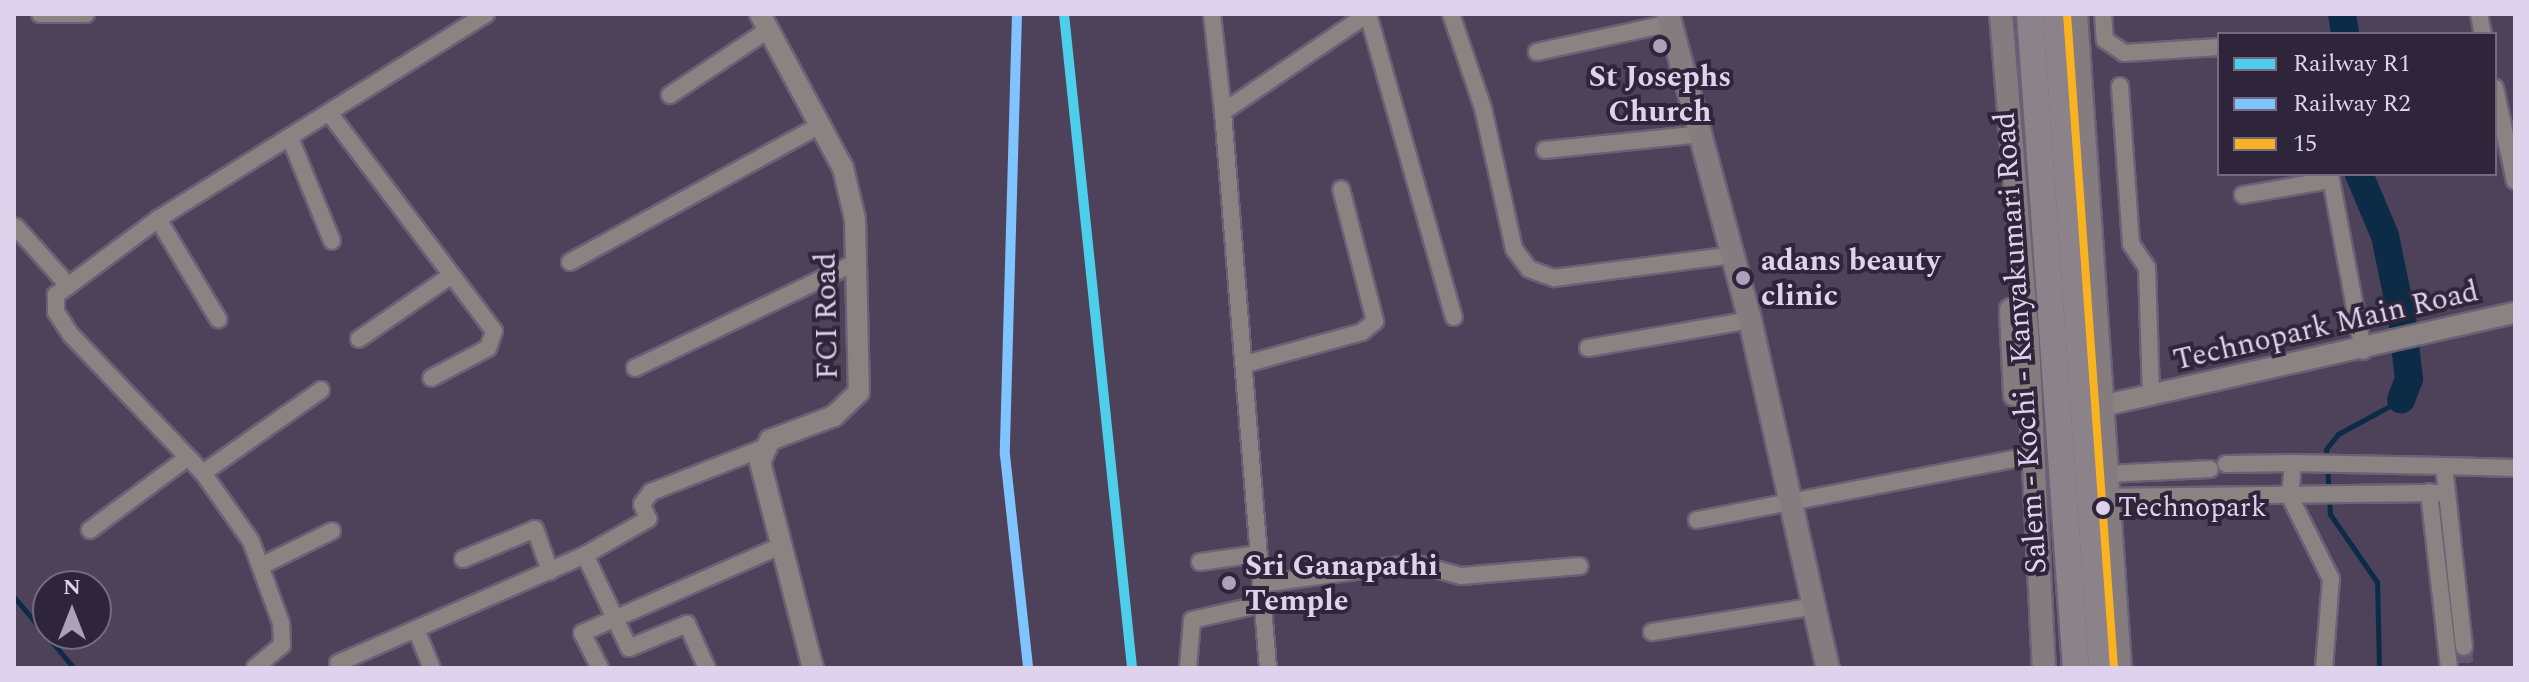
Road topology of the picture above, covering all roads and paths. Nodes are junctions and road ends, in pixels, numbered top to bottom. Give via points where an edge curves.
1 (40, 14) edge
2 (86, 14) edge
3 (486, 14) edge
4 (1212, 14) edge
5 (1368, 14) edge
6 (1451, 14) edge
7 (1992, 14) edge
8 (2001, 14) edge
9 (2030, 14) edge
10 (2056, 14) edge
11 (2067, 14) edge
12 (2076, 14) edge
13 (2103, 14) edge
14 (1670, 18) edge
15 (764, 22) edge
16 (2217, 47) edge
17 (1537, 52) dead end
18 (2120, 86) dead end
19 (670, 95) dead end
20 (2497, 97) edge
21 (1223, 112) junction
22 (330, 114) junction
23 (822, 124) junction
24 (1703, 134) junction
25 (290, 138) junction
26 (1545, 150) dead end
27 (2330, 177) edge
28 (2515, 181) edge
29 (1341, 189) dead end
30 (2243, 195) dead end
31 (158, 219) junction
32 (16, 227) dead end
33 (332, 241) dead end
34 (1733, 255) junction
35 (570, 262) dead end
36 (857, 262) junction
37 (449, 277) junction
38 (66, 283) junction
39 (2515, 313) edge
40 (1454, 317) dead end
41 (218, 319) dead end
42 (1750, 320) junction
43 (2515, 323) edge
44 (359, 339) dead end
45 (2428, 339) junction
46 (1588, 348) dead end
47 (2368, 354) junction
48 (1249, 363) junction
49 (635, 368) dead end
50 (431, 378) dead end
51 (321, 390) dead end
52 (2151, 397) junction
53 (2102, 413) junction
54 (761, 449) junction
55 (187, 458) junction
56 (2018, 458) junction
57 (2297, 463) junction
58 (2444, 466) junction
59 (2515, 468) edge
60 (203, 473) junction
61 (2106, 474) junction
62 (2437, 492) junction
63 (2108, 497) junction
64 (2290, 497) junction
65 (1791, 503) junction
66 (1697, 520) dead end
67 (90, 530) dead end
68 (332, 531) dead end
69 (782, 545) junction
70 (1258, 554) junction
71 (585, 555) junction
72 (463, 559) dead end
73 (1200, 562) dead end
74 (261, 566) junction
75 (1580, 566) dead end
76 (550, 571) junction
77 (1261, 584) junction
78 (1262, 604) junction
79 (1816, 606) junction
80 (614, 615) junction
81 (1652, 632) dead end
82 (418, 634) junction
83 (2445, 642) junction
84 (338, 663) dead end
85 (255, 668) edge
86 (432, 668) edge
87 (600, 668) edge
88 (707, 668) edge
89 (813, 668) edge
90 (1188, 668) edge
91 (1268, 668) edge
92 (1828, 668) edge
93 (2030, 668) edge
94 (2044, 668) edge
95 (2076, 668) edge
96 (2102, 668) edge
97 (2114, 668) edge
98 (2120, 668) edge
99 (2324, 668) edge
100 (2449, 668) edge

1 - 2 street
3 - 22 street
4 - 21 street
5 - 21 street
5 - 40 street
6 - 34 street via 1483,108 1514,249 1529,269 1554,278
7 - 56 main road
8 - 94 main road via 2028,344
9 - 95 highway, Salem - Kochi - Kanyakumari Road
10 - 96 highway, Salem - Kochi - Kanyakumari Road
11 - 97 main road
12 - 53 main road
13 - 16 street via 2105,40 2124,53
14 - 17 street
14 - 24 main road
15 - 19 street
15 - 23 street, FCI Road
18 - 52 street via 2131,244 2147,268
20 - 28 street
21 - 48 street
22 - 25 street
22 - 37 street
23 - 35 street
23 - 36 street, FCI Road via 843,168
24 - 26 street
24 - 34 main road
25 - 31 street
25 - 33 street
27 - 30 street
27 - 47 street
29 - 48 street via 1375,321 1362,332
31 - 38 street
31 - 41 street
32 - 38 street
34 - 42 main road
36 - 49 street
36 - 54 street, FCI Road via 861,368 853,404
37 - 44 street
37 - 50 street via 495,340
38 - 55 street via 55,301 59,320
39 - 45 street, Technopark Main Road
42 - 46 street
42 - 65 main road
43 - 45 street
45 - 47 street
45 - 47 street, Technopark Main Road via 2390,344
47 - 52 street, Technopark Main Road
47 - 53 street
48 - 70 street
51 - 60 street
52 - 53 street, Technopark Main Road
53 - 61 main road
54 - 69 street
54 - 71 street via 651,492 642,504 648,519
55 - 60 street
55 - 67 street
56 - 65 street
56 - 93 main road
57 - 58 street
57 - 61 street
57 - 64 street
58 - 59 street
58 - 62 street
60 - 74 street
61 - 63 main road
62 - 64 street via 2312,490
62 - 83 street
62 - 83 street via 2463,641
63 - 64 street
63 - 98 main road
64 - 99 street via 2331,579
65 - 66 street
65 - 79 main road
68 - 74 street
69 - 80 street
69 - 89 street
70 - 73 street
70 - 77 street
71 - 76 street
71 - 80 street
72 - 76 street via 535,529
74 - 85 street via 283,640
75 - 77 street via 1461,576 1414,563
76 - 82 street
77 - 78 street
78 - 90 street via 1192,620
78 - 91 street
79 - 81 street
79 - 92 main road
80 - 87 street via 582,633
80 - 88 street via 629,648 687,624
82 - 84 street
82 - 86 street
83 - 100 street

